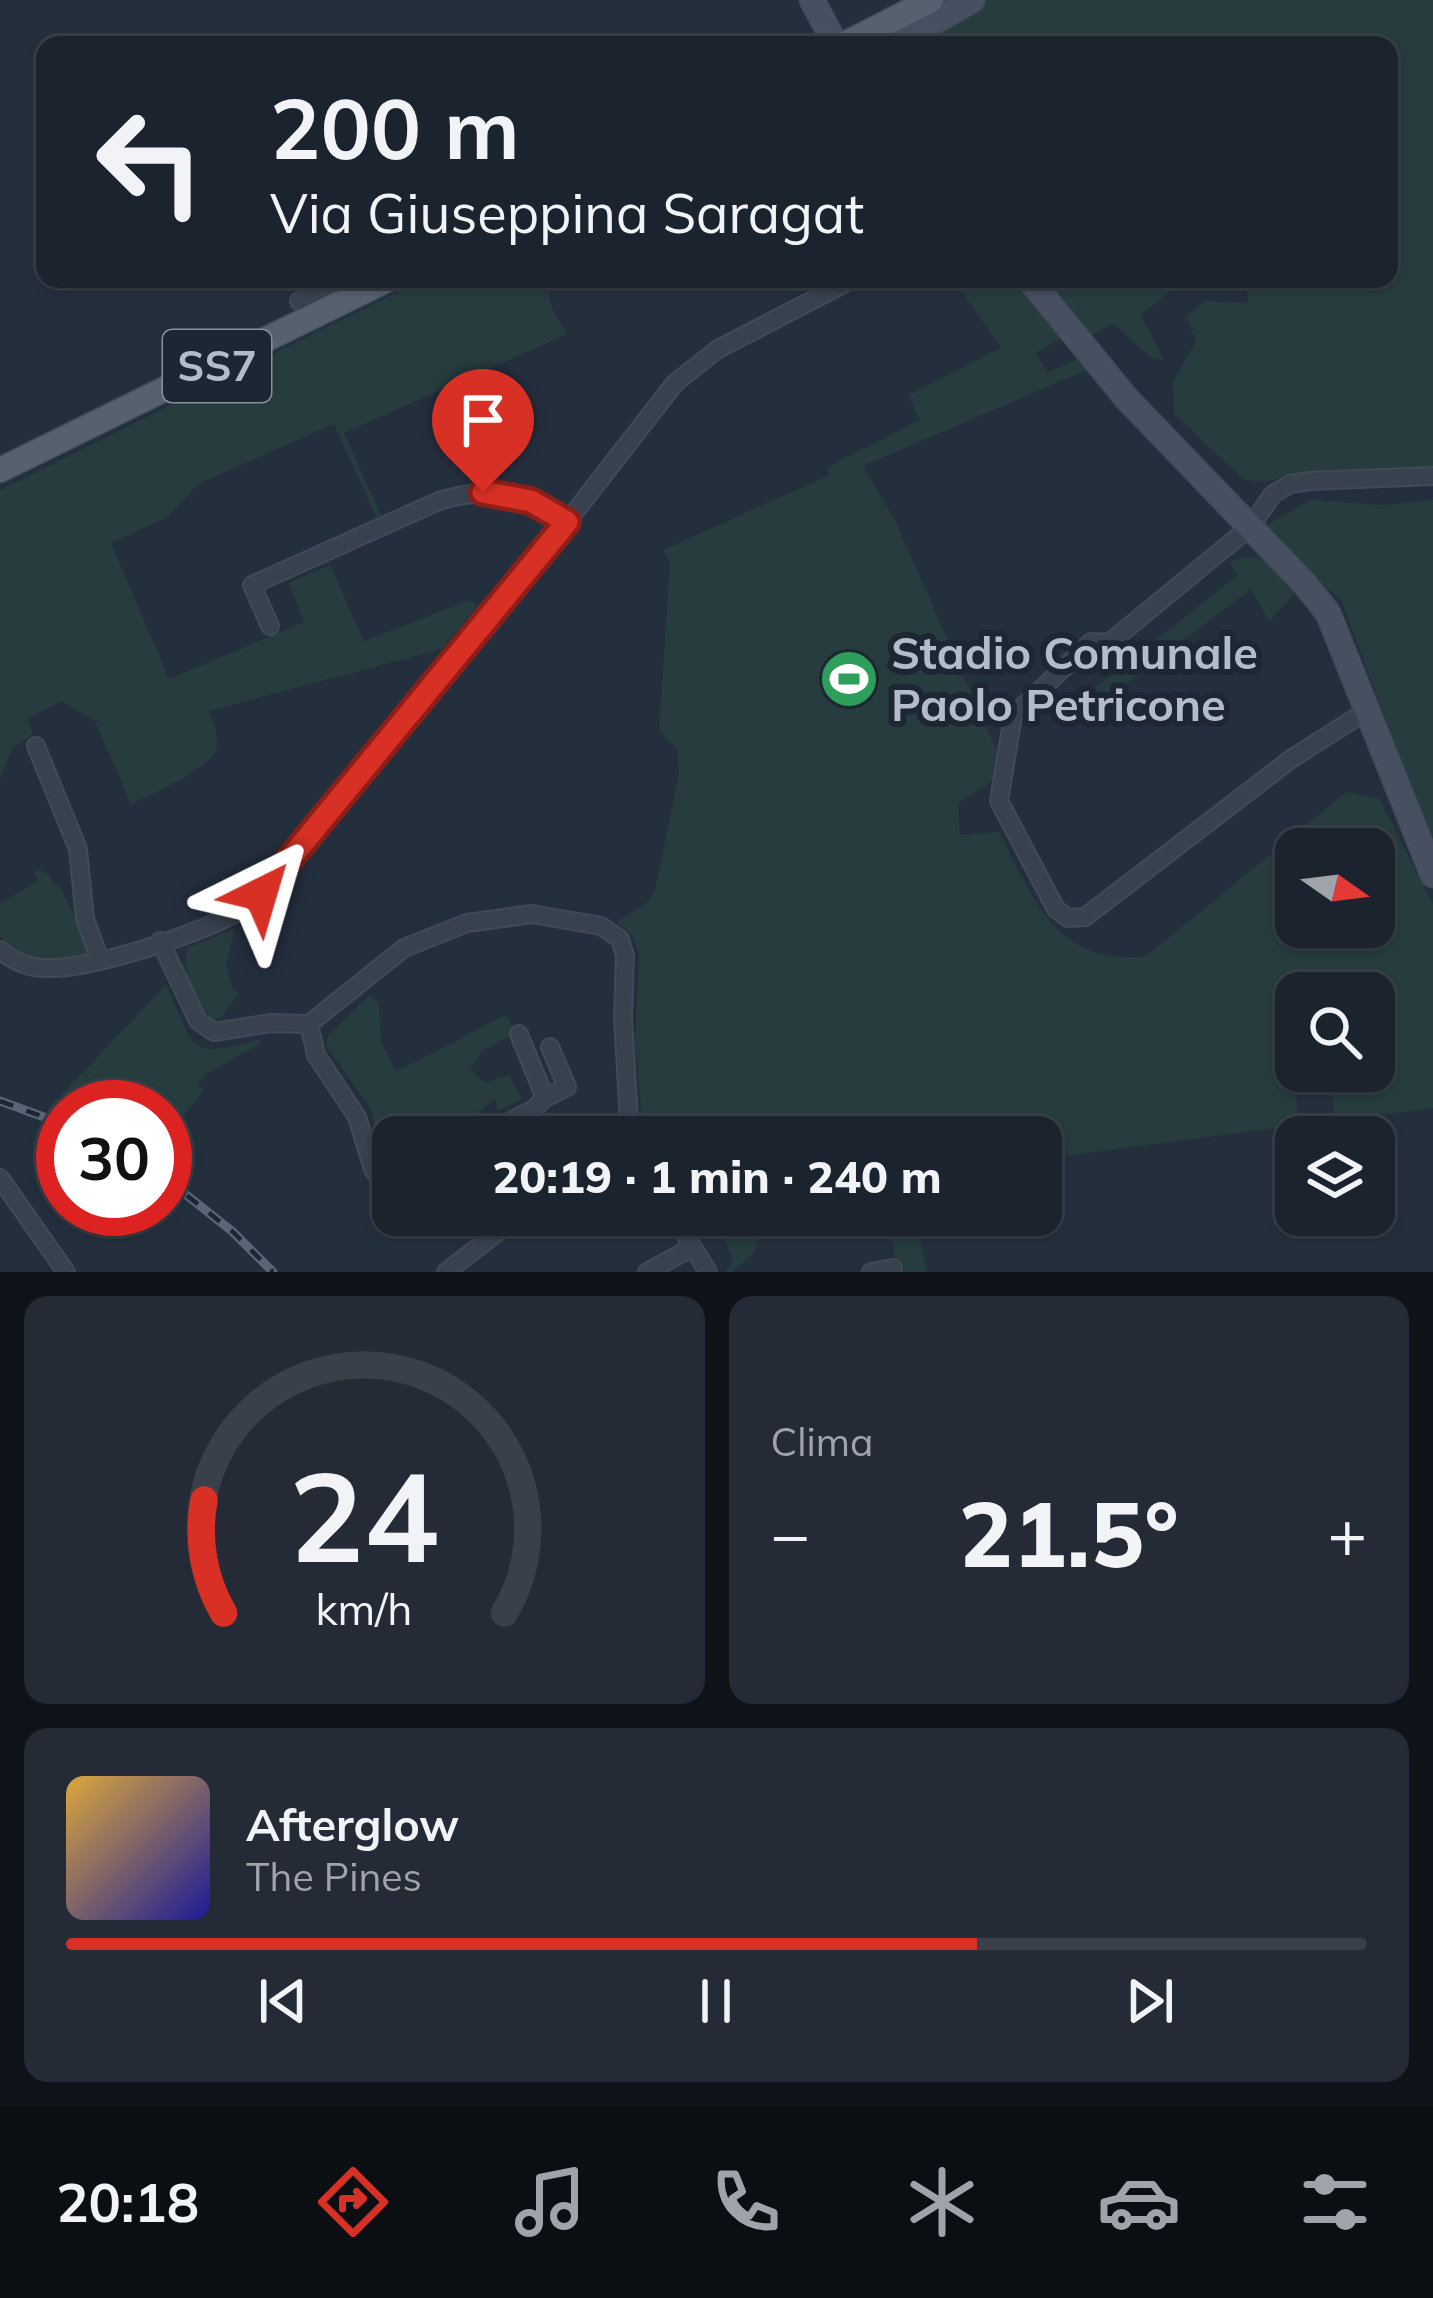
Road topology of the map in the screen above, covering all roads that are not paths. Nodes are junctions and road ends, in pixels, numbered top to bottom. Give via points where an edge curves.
1 (812, 0) edge
2 (931, 0) edge
3 (971, 0) edge
4 (834, 36) edge
5 (858, 36) edge
6 (909, 36) edge
7 (323, 288) edge
8 (370, 288) edge
9 (836, 288) edge
10 (1037, 288) edge
11 (299, 301) dead end
12 (0, 470) edge
13 (1433, 476) edge
14 (567, 522) junction
15 (1250, 527) junction
16 (270, 626) dead end
17 (1367, 710) junction
18 (36, 746) dead end
19 (1433, 875) edge
20 (160, 941) junction
21 (0, 950) edge
22 (100, 960) junction
23 (309, 1024) junction
24 (519, 1034) dead end
25 (550, 1047) dead end
26 (545, 1098) junction
27 (520, 1116) edge
28 (626, 1116) edge
29 (372, 1166) edge
30 (0, 1178) edge
31 (493, 1236) edge
32 (686, 1236) edge
33 (693, 1247) junction
34 (893, 1268) dead end
35 (65, 1272) edge
36 (446, 1272) edge
37 (647, 1272) edge
38 (708, 1272) edge
39 (871, 1272) edge

1 - 4 street
2 - 5 main road
3 - 6 street
7 - 11 street
8 - 12 main road, SS7
9 - 14 street via 689,370
10 - 15 street via 1127,399
13 - 15 street via 1290,484 1265,502
14 - 16 street via 502,493 439,501 252,585
14 - 20 street via 261,894 222,921
15 - 17 street via 1328,614
15 - 17 street via 1108,643 1091,643 1013,716 998,801 1063,915 1090,915
17 - 19 street
18 - 22 street via 78,849 85,919
20 - 22 street
20 - 23 street via 206,1029
21 - 22 street via 43,968
23 - 28 street via 404,949 457,925 532,914 601,926 620,939 625,956
23 - 29 street via 316,1055 357,1118
24 - 26 street
25 - 26 street via 567,1087
26 - 27 street
30 - 35 street
31 - 36 street
32 - 33 street
33 - 37 street
33 - 38 street
34 - 39 street

